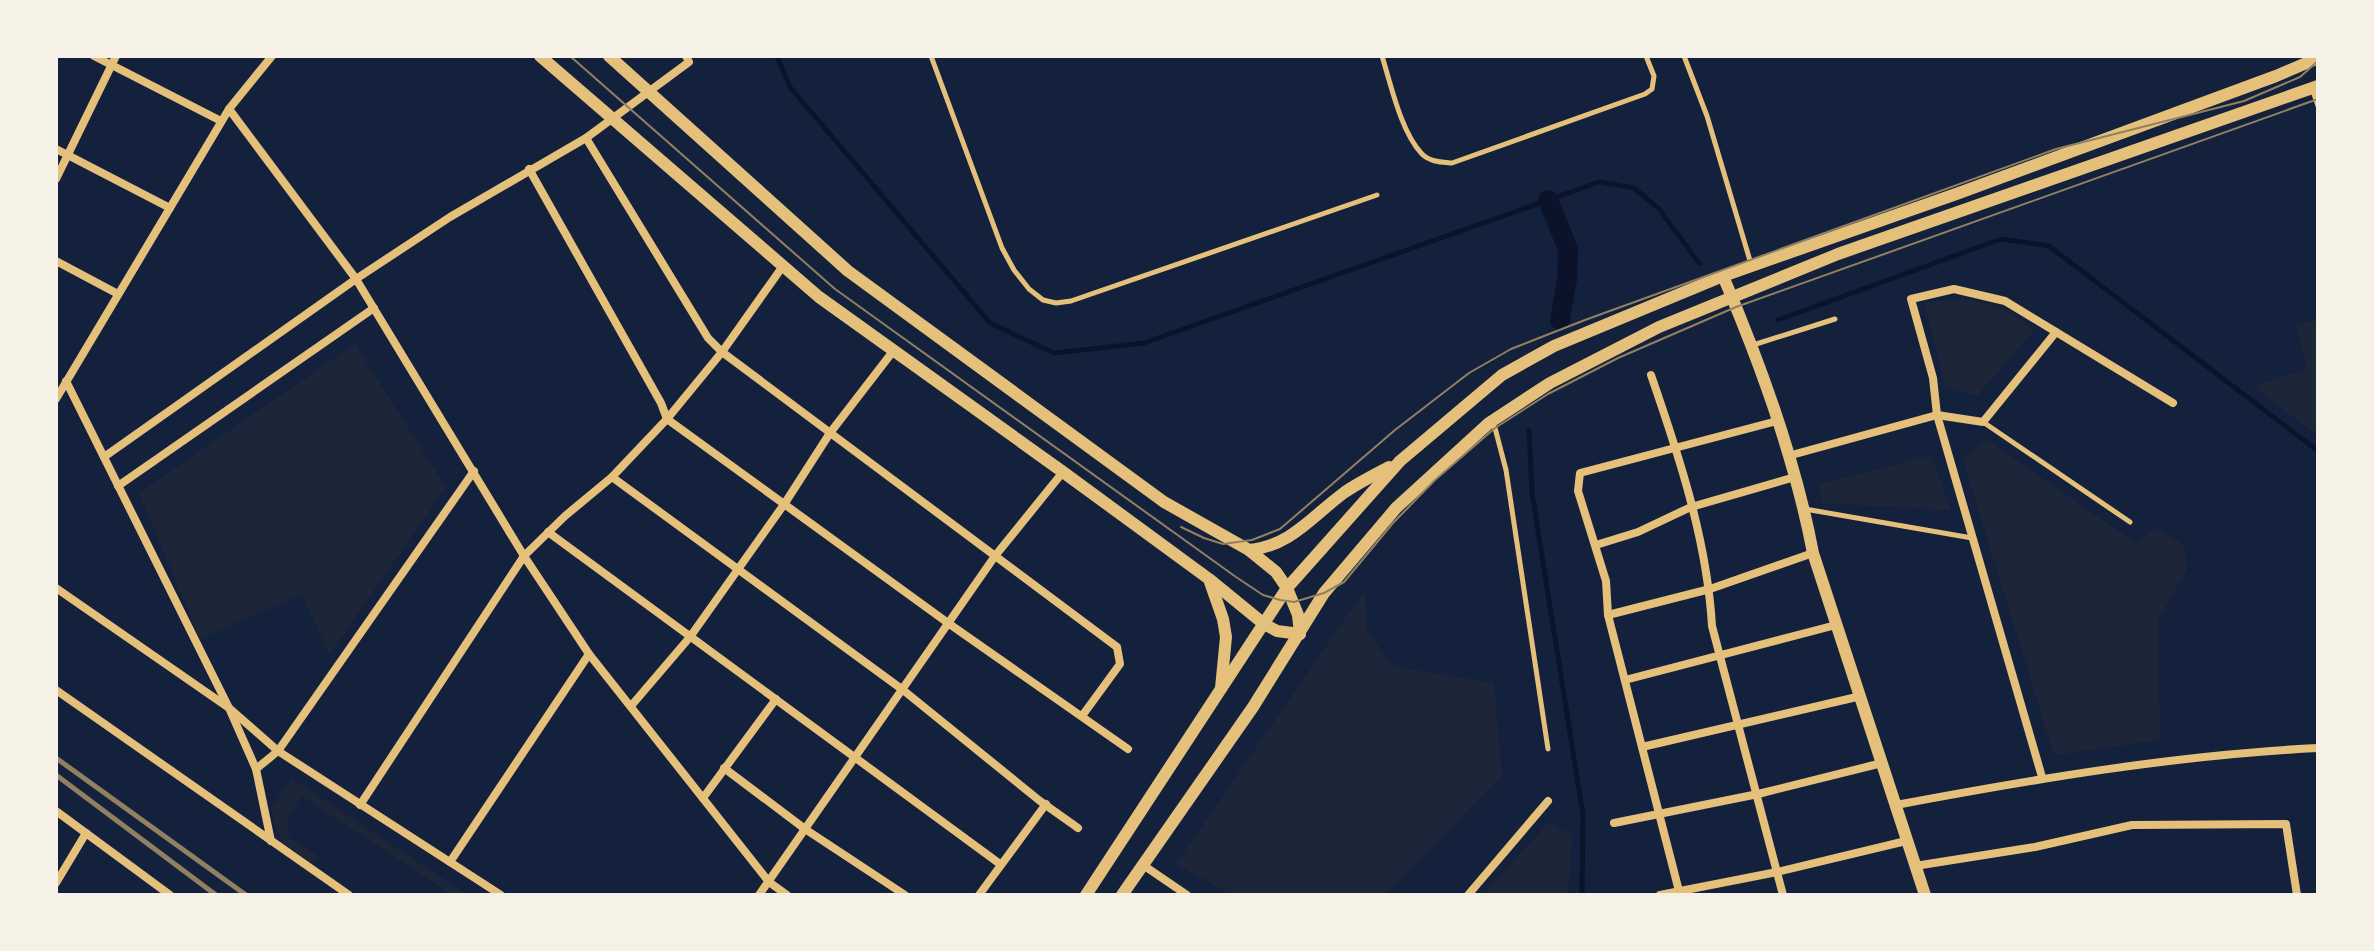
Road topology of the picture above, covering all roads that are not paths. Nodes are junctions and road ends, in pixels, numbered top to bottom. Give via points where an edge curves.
1 (94, 56) edge
2 (116, 56) edge
3 (272, 56) edge
4 (540, 56) edge
5 (609, 56) edge
6 (686, 56) edge
7 (931, 56) edge
8 (1382, 56) edge
9 (1646, 56) edge
10 (1684, 56) edge
11 (2318, 58) edge
12 (111, 65) junction
13 (2315, 87) edge
14 (649, 92) junction
15 (2318, 106) edge
16 (229, 109) junction
17 (611, 118) junction
18 (221, 121) junction
19 (586, 138) junction
20 (56, 149) edge
21 (68, 155) junction
22 (529, 169) junction
23 (56, 179) edge
24 (1377, 195) dead end
25 (170, 208) junction
26 (56, 261) edge
27 (783, 266) junction
28 (1752, 266) junction
29 (1723, 276) junction
30 (356, 279) junction
31 (118, 294) junction
32 (1732, 297) junction
33 (374, 308) junction
34 (1835, 319) dead end
35 (2056, 332) junction
36 (1752, 345) junction
37 (894, 350) junction
38 (722, 352) junction
39 (1651, 375) dead end
40 (66, 381) junction
41 (58, 392) edge
42 (2173, 403) dead end
43 (1937, 415) junction
44 (667, 419) junction
45 (1777, 421) junction
46 (1983, 422) junction
47 (1489, 423) junction
48 (830, 433) junction
49 (1676, 446) junction
50 (1788, 456) junction
51 (104, 457) junction
52 (1400, 461) junction
53 (474, 471) junction
54 (1063, 472) junction
55 (612, 477) junction
56 (1795, 477) junction
57 (118, 486) junction
58 (785, 503) junction
59 (1691, 507) junction
60 (1805, 509) junction
61 (2130, 522) dead end
62 (548, 532) junction
63 (1973, 538) junction
64 (1596, 545) junction
65 (1249, 550) junction
66 (1813, 553) junction
67 (524, 556) junction
68 (995, 556) junction
69 (738, 568) junction
70 (1209, 579) junction
71 (56, 588) edge
72 (1287, 588) junction
73 (1710, 589) junction
74 (1608, 615) junction
75 (948, 623) junction
76 (1264, 624) junction
77 (1836, 625) junction
78 (1300, 634) junction
79 (690, 637) junction
80 (589, 654) junction
81 (1721, 656) junction
82 (1625, 680) junction
83 (56, 690) edge
84 (903, 690) junction
85 (1221, 691) junction
86 (1861, 696) junction
87 (776, 699) junction
88 (631, 706) junction
89 (229, 708) junction
90 (1082, 716) junction
91 (1739, 723) junction
92 (1642, 747) junction
93 (2318, 748) edge
94 (1128, 749) dead end
95 (1548, 749) dead end
96 (278, 751) junction
97 (857, 758) junction
98 (1882, 763) junction
99 (724, 768) junction
100 (256, 769) junction
101 (2042, 777) junction
102 (1758, 794) junction
103 (703, 798) junction
104 (1548, 801) dead end
105 (1046, 804) junction
106 (360, 805) junction
107 (1896, 805) junction
108 (56, 811) edge
109 (1659, 815) junction
110 (1614, 823) dead end
111 (1078, 828) dead end
112 (805, 829) junction
113 (86, 833) junction
114 (271, 841) junction
115 (1906, 841) junction
116 (450, 862) junction
117 (1000, 864) junction
118 (1143, 865) junction
119 (1915, 866) junction
120 (1777, 872) junction
121 (769, 882) junction
122 (56, 883) edge
123 (1088, 892) edge
124 (1679, 893) edge
125 (170, 895) edge
126 (349, 895) edge
127 (501, 895) edge
128 (759, 895) edge
129 (787, 895) edge
130 (905, 895) edge
131 (979, 895) edge
132 (1122, 895) edge
133 (1187, 895) edge
134 (1468, 895) edge
135 (1660, 895) edge
136 (1783, 895) edge
137 (1925, 895) edge
138 (2297, 895) edge

1 - 12 street
2 - 12 street
3 - 16 street
4 - 17 street
5 - 14 street
6 - 14 street via 689,62
7 - 24 lane via 1008,259 1029,289 1048,302 1071,301
8 - 9 lane via 1404,123 1423,155 1452,163 1645,94 1652,89 1654,76
10 - 28 lane
11 - 28 street
12 - 18 street
12 - 21 street
13 - 15 lane
13 - 32 street via 1838,254
14 - 17 street
14 - 65 street via 848,271 1164,502
16 - 18 street
16 - 30 street
17 - 19 street
17 - 27 street
18 - 25 street
19 - 22 street
19 - 38 street via 708,338
20 - 21 street
21 - 23 street
21 - 25 street
22 - 30 street
22 - 44 street
25 - 31 street
26 - 31 street
27 - 37 street
27 - 38 street
28 - 29 street
29 - 32 street
29 - 52 street via 1554,346 1502,375
30 - 33 street
30 - 51 street
31 - 40 street
32 - 36 street
32 - 47 street via 1659,327 1550,383
33 - 53 street
33 - 57 street
34 - 36 lane
35 - 42 street
35 - 43 street via 2005,301 1954,289 1911,299 1933,378
35 - 46 street
36 - 45 street
37 - 48 street
37 - 54 street
38 - 44 street
38 - 48 street
39 - 49 street
40 - 41 street
40 - 51 street
43 - 46 street
43 - 50 street
43 - 63 street
44 - 55 street
44 - 58 street
45 - 49 street
45 - 50 street
46 - 61 lane
47 - 78 street via 1396,508 1324,593
47 - 95 lane via 1506,470
48 - 58 street
48 - 68 street
49 - 59 street
49 - 64 street via 1580,473 1578,491
50 - 56 street
51 - 57 street
52 - 65 street via 1347,491 1284,541
52 - 72 street
53 - 67 street
53 - 96 street
54 - 68 street
54 - 70 street
55 - 62 street
55 - 69 street
56 - 59 street
56 - 60 street
57 - 89 street
58 - 69 street
58 - 75 street
59 - 64 street
59 - 73 street
60 - 63 lane
60 - 66 street
62 - 67 street
62 - 79 street
63 - 101 street
64 - 74 street
65 - 72 street
66 - 73 street
66 - 77 street
67 - 80 street
67 - 106 street
68 - 75 street
68 - 90 street via 1117,647 1120,664
69 - 79 street
69 - 84 street
70 - 76 street
70 - 85 street via 1226,637
71 - 89 street
72 - 76 street
72 - 78 street
73 - 74 street
73 - 81 street via 1712,626
74 - 82 street
75 - 84 street
75 - 90 street
76 - 78 street
76 - 85 street
77 - 81 street
77 - 86 street
78 - 118 street
79 - 87 street
79 - 88 street
80 - 88 street
80 - 116 street
81 - 82 street
81 - 91 street
82 - 92 street
83 - 114 street
84 - 97 street
84 - 105 street
85 - 123 street
86 - 91 street
86 - 98 street
87 - 97 street
87 - 99 street
88 - 103 street
89 - 96 street
89 - 100 street
90 - 94 street
91 - 92 street
91 - 102 street
92 - 109 street
93 - 101 street
96 - 100 street
96 - 106 street
97 - 112 street
97 - 117 street
98 - 102 street
98 - 107 street
99 - 103 street
99 - 112 street
100 - 114 street
101 - 107 street
102 - 109 street
102 - 120 street
103 - 121 street
104 - 134 street
105 - 111 street
105 - 117 street
106 - 116 street
107 - 115 street
108 - 113 street
109 - 110 street
109 - 124 street
112 - 121 street
112 - 130 street
113 - 122 street
113 - 125 street
114 - 126 street
115 - 119 street
115 - 120 street
116 - 127 street
117 - 131 street
118 - 132 street
118 - 133 street
119 - 137 street
119 - 138 street via 2132,825 2286,824
120 - 124 street
120 - 136 street
121 - 128 street
121 - 129 street
124 - 135 street

